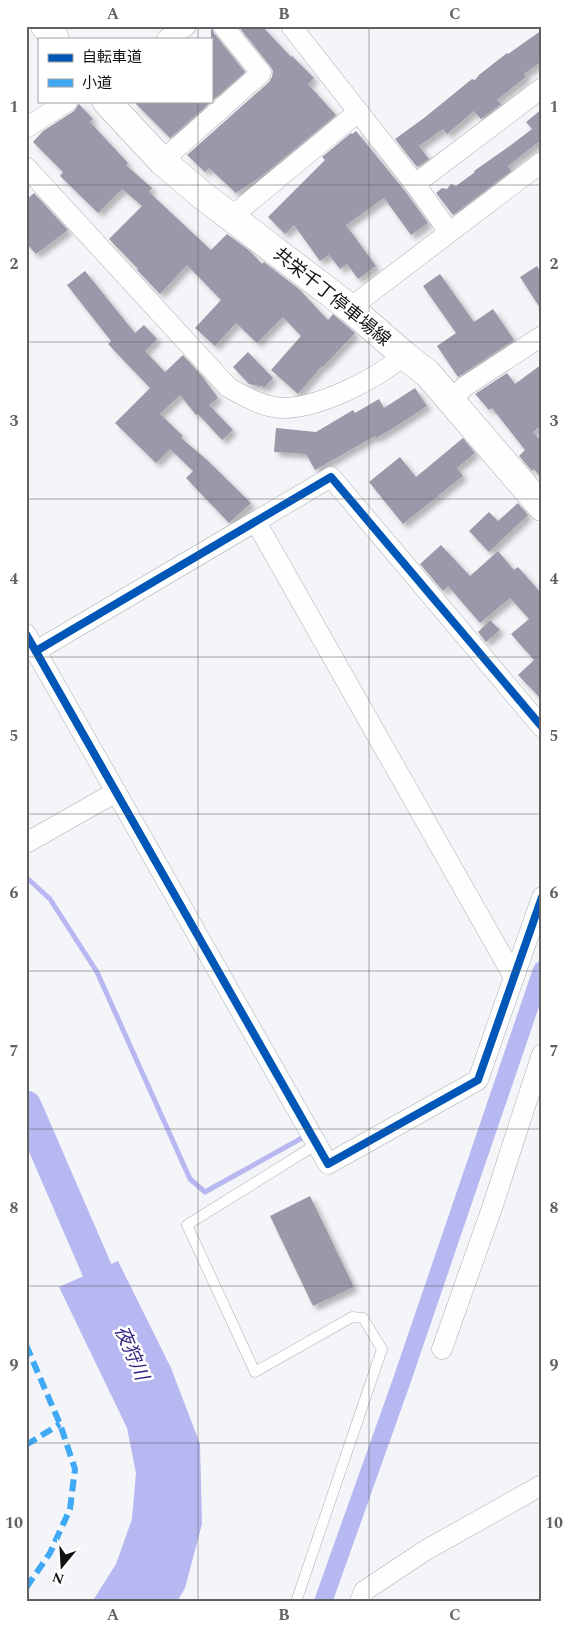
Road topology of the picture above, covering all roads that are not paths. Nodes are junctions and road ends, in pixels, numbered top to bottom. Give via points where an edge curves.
1 (45, 26) edge
2 (186, 26) edge
3 (223, 26) edge
4 (291, 26) edge
5 (54, 38) edge
6 (168, 38) edge
7 (542, 88) edge
8 (66, 102) edge
9 (107, 102) edge
10 (358, 112) junction
11 (26, 128) edge
12 (162, 161) junction
13 (542, 162) edge
14 (26, 167) edge
15 (415, 184) junction
16 (231, 217) junction
17 (450, 232) junction
18 (350, 308) junction
19 (542, 336) edge
20 (404, 355) junction
21 (450, 401) junction
22 (542, 507) edge
23 (256, 522) junction
24 (31, 643) edge
25 (542, 726) edge
26 (116, 792) junction
27 (26, 843) edge
28 (542, 897) edge
29 (514, 977) junction
30 (542, 1054) edge
31 (317, 1144) junction
32 (442, 1350) dead end
33 (542, 1485) edge
34 (296, 1602) edge
35 (360, 1602) edge

1 - 5 main road
2 - 6 street
3 - 12 street via 261,73
4 - 10 street
7 - 15 street
8 - 11 street
9 - 12 main road, 共栄千丁停車場線
10 - 15 street
10 - 16 street
12 - 16 main road, 共栄千丁停車場線
13 - 17 street
14 - 20 street via 228,387 252,401 284,408 309,404 352,388
15 - 17 street
16 - 18 main road, 共栄千丁停車場線
17 - 18 street
18 - 20 main road, 共栄千丁停車場線
19 - 21 street via 464,387
20 - 21 main road, 共栄千丁停車場線 via 428,374
21 - 22 main road, 共栄千丁停車場線
23 - 24 street
23 - 25 street via 331,477
23 - 29 street
24 - 26 street
26 - 27 street
26 - 31 street
28 - 29 street
29 - 31 street via 478,1080 328,1164
30 - 32 street
31 - 34 lane via 187,1225 255,1372 352,1317 363,1318 382,1350
33 - 35 street via 426,1550 364,1591

